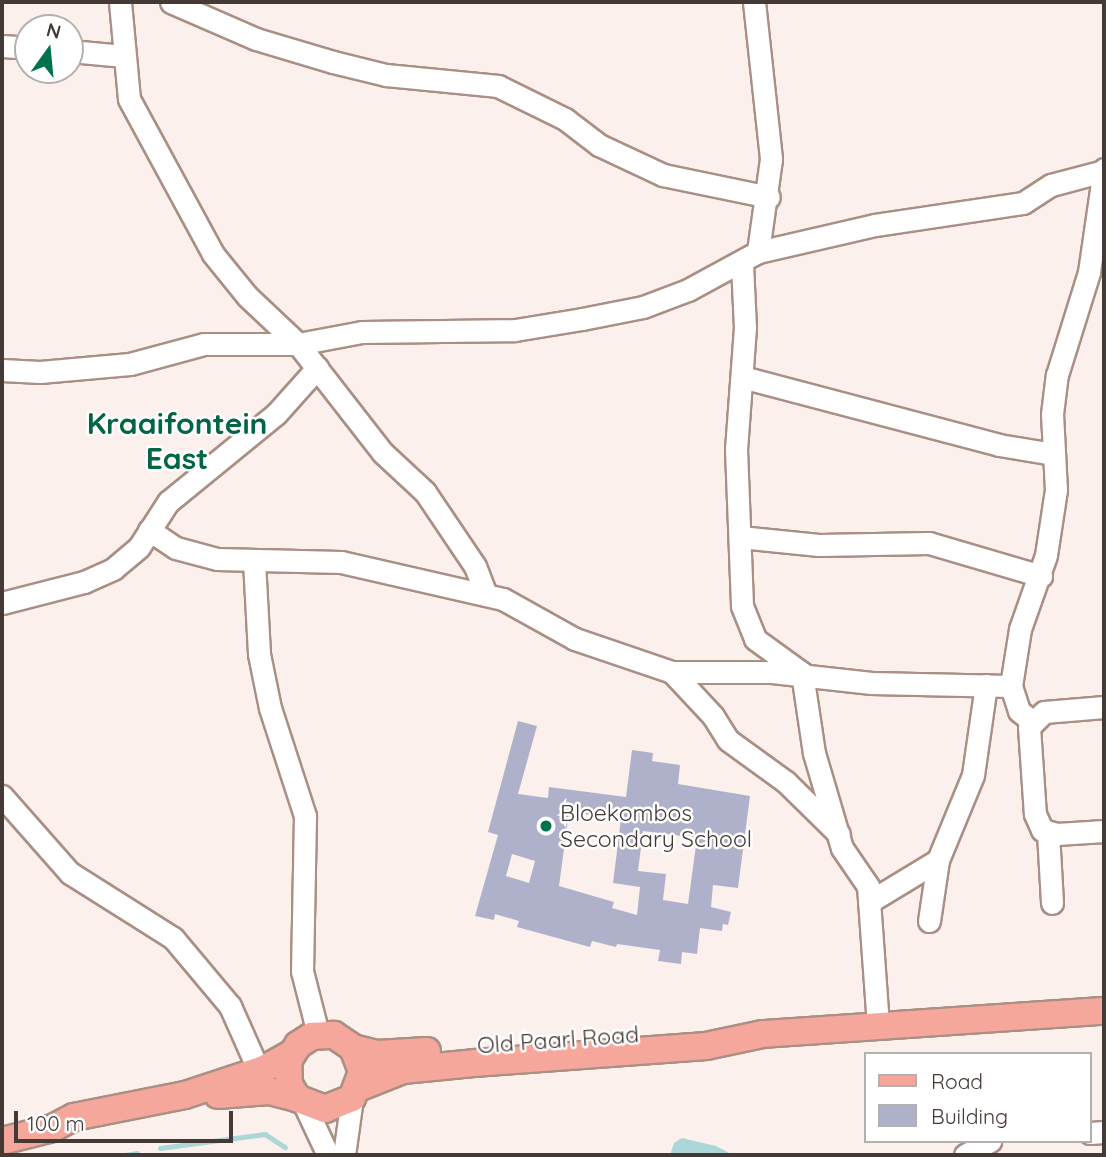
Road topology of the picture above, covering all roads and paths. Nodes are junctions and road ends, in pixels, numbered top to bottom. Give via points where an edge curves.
1 (120, 2) edge
2 (171, 2) edge
3 (754, 2) edge
4 (84, 52) edge
5 (124, 56) junction
6 (1104, 170) edge
7 (769, 197) junction
8 (750, 258) junction
9 (298, 344) junction
10 (317, 368) junction
11 (2, 370) edge
12 (742, 377) junction
13 (1054, 454) junction
14 (149, 530) junction
15 (740, 537) junction
16 (254, 561) junction
17 (1041, 576) junction
18 (486, 595) junction
19 (2, 603) edge
20 (672, 672) junction
21 (802, 673) junction
22 (986, 685) junction
23 (1011, 686) junction
24 (1104, 707) edge
25 (1032, 720) junction
26 (2, 796) edge
27 (1104, 831) edge
28 (1048, 833) junction
29 (839, 834) junction
30 (938, 859) junction
31 (869, 902) junction
32 (1052, 903) dead end
33 (929, 921) dead end
34 (1104, 1011) edge
35 (878, 1027) junction
36 (318, 1034) junction
37 (763, 1034) junction
38 (353, 1048) junction
39 (291, 1054) junction
40 (259, 1071) junction
41 (355, 1093) junction
42 (185, 1095) junction
43 (301, 1101) junction
44 (74, 1117) junction
45 (2, 1126) edge
46 (2, 1141) edge
47 (986, 1143) edge
48 (328, 1155) edge
49 (344, 1155) edge
50 (965, 1155) edge

1 - 5 street
2 - 7 street via 256,39 333,62 386,75 498,86 565,119 599,145 663,175
3 - 7 street via 769,122
4 - 5 street
5 - 9 street via 135,113 214,254 247,296
6 - 8 street via 1051,185 1023,203 875,225
6 - 13 street via 1089,272 1057,375
7 - 8 street
8 - 9 street via 643,307 582,319 514,330 362,332
8 - 12 street
9 - 10 street
9 - 11 street via 204,344 130,364 40,372
10 - 14 street via 276,414 168,502
10 - 18 street via 383,453 425,492 475,566
12 - 13 street
12 - 15 street via 736,449
13 - 17 street via 1056,490
14 - 16 street via 192,554
14 - 19 street via 139,547 113,569 84,582
15 - 17 street via 819,545 929,543
15 - 21 street via 745,620 769,653
16 - 18 street via 341,562
16 - 36 street via 259,654 270,708 305,816 302,971
17 - 23 street via 1020,629
18 - 20 street via 526,610 575,639
20 - 21 street
20 - 29 street via 713,716 728,740 786,782
21 - 22 street via 871,683
21 - 29 street via 814,753
22 - 23 street
22 - 30 street via 973,775
23 - 25 street via 1019,711
24 - 25 street via 1050,711
25 - 28 street via 1035,814
26 - 40 street via 69,873 173,938 230,1006
27 - 28 street
28 - 32 street
29 - 31 street via 868,886
30 - 31 street
30 - 33 street
31 - 35 street
34 - 35 main road, Old Paarl Road
35 - 37 main road, Old Paarl Road
36 - 38 main road, Old Paarl Road via 340,1037
36 - 39 main road, Old Paarl Road via 302,1041
37 - 38 main road, Old Paarl Road via 682,1031 401,1054
37 - 41 main road, Old Paarl Road via 706,1046 403,1070
38 - 41 main road via 362,1067
39 - 40 main road, Old Paarl Road
39 - 43 main road via 287,1077
40 - 42 main road, Old Paarl Road
41 - 43 main road, Old Paarl Road via 333,1108
41 - 49 street
42 - 43 main road, Old Paarl Road via 269,1091
42 - 44 main road, Old Paarl Road
43 - 48 street
44 - 45 main road, Old Paarl Road via 43,1116
44 - 46 main road, Old Paarl Road via 53,1128
47 - 50 street

